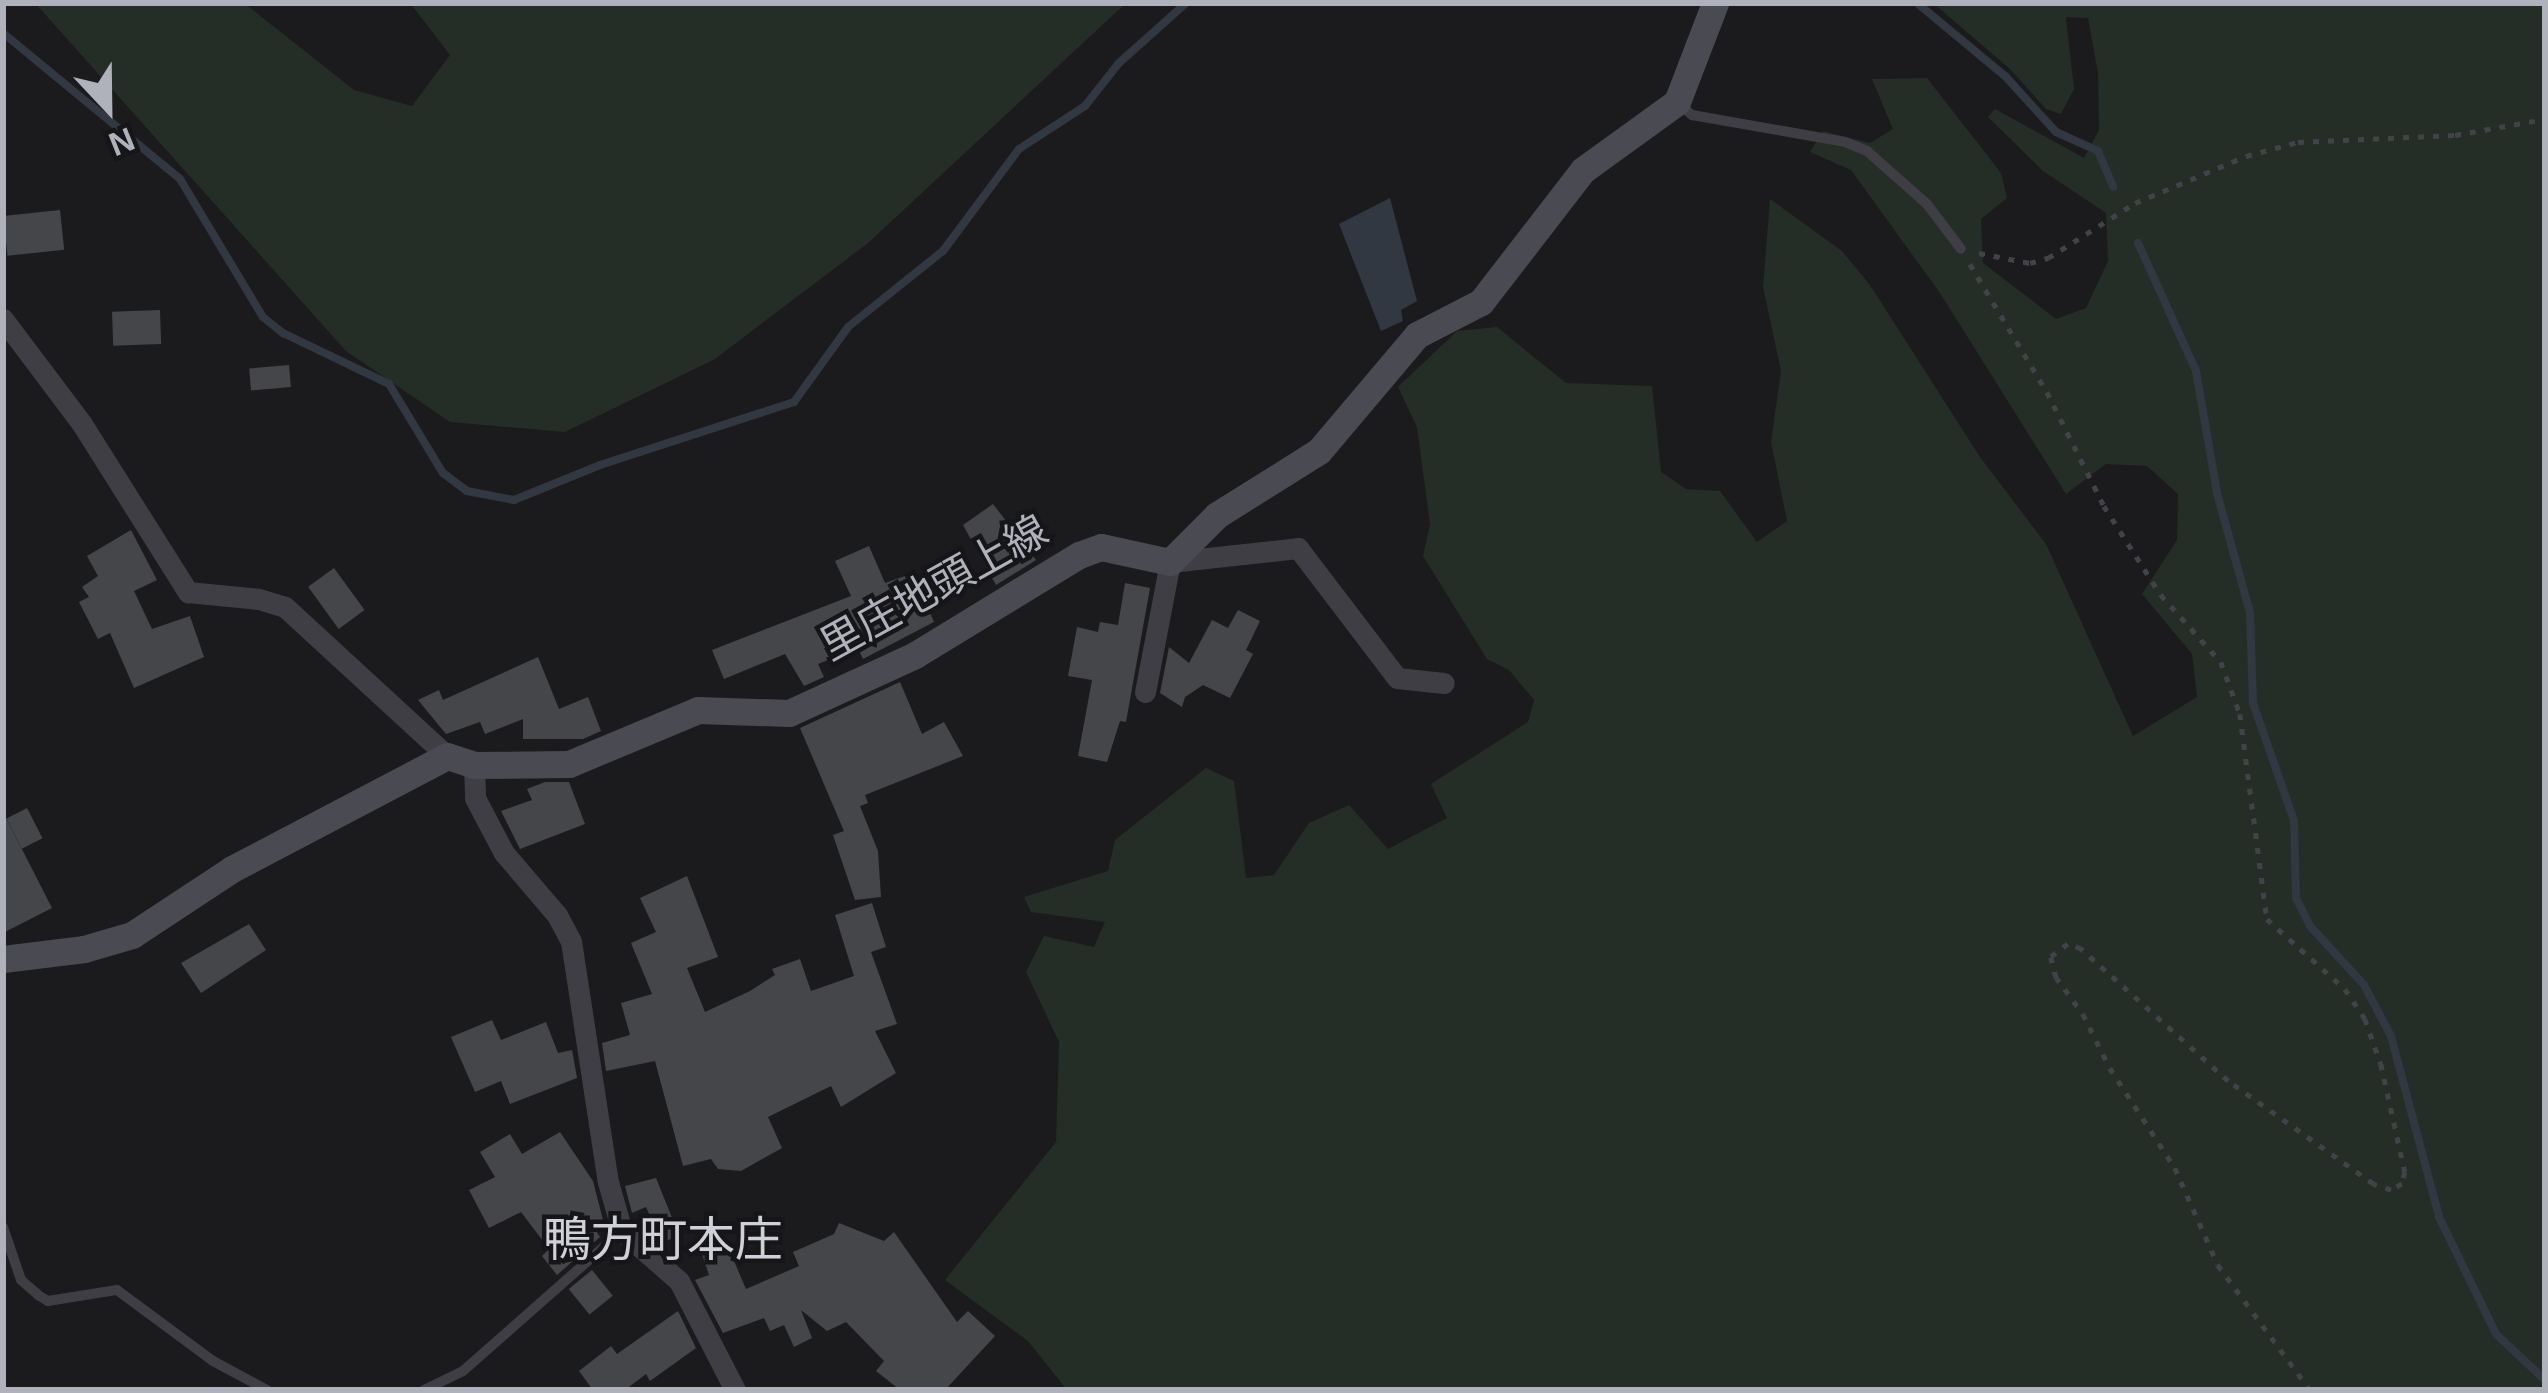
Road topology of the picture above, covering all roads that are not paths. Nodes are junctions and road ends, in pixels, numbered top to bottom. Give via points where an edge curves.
1 (1715, 3) edge
2 (1677, 102) junction
3 (1961, 250) road end
4 (3, 319) edge
5 (1170, 562) junction
6 (1444, 683) dead end
7 (1145, 692) dead end
8 (461, 760) junction
9 (3, 959) edge
10 (3, 1227) edge
11 (622, 1231) junction
12 (267, 1390) edge
13 (424, 1390) edge
14 (735, 1390) edge

1 - 2 main road
2 - 3 lane via 1692,116 1867,151 1927,204
2 - 5 main road via 1583,170 1481,302 1417,334 1319,451 1217,515
4 - 8 street via 82,424 188,592 284,607
5 - 6 street via 1298,548 1397,678
5 - 7 street
5 - 8 main road, 里庄地頭上線 via 1101,547 1079,554 886,671 789,712 698,710 569,764
8 - 9 main road, 里庄地頭上線 via 232,869 132,935
8 - 11 street via 504,853 571,941
10 - 12 lane via 21,1280 38,1295 117,1290
11 - 13 lane via 464,1371
11 - 14 street via 679,1281

